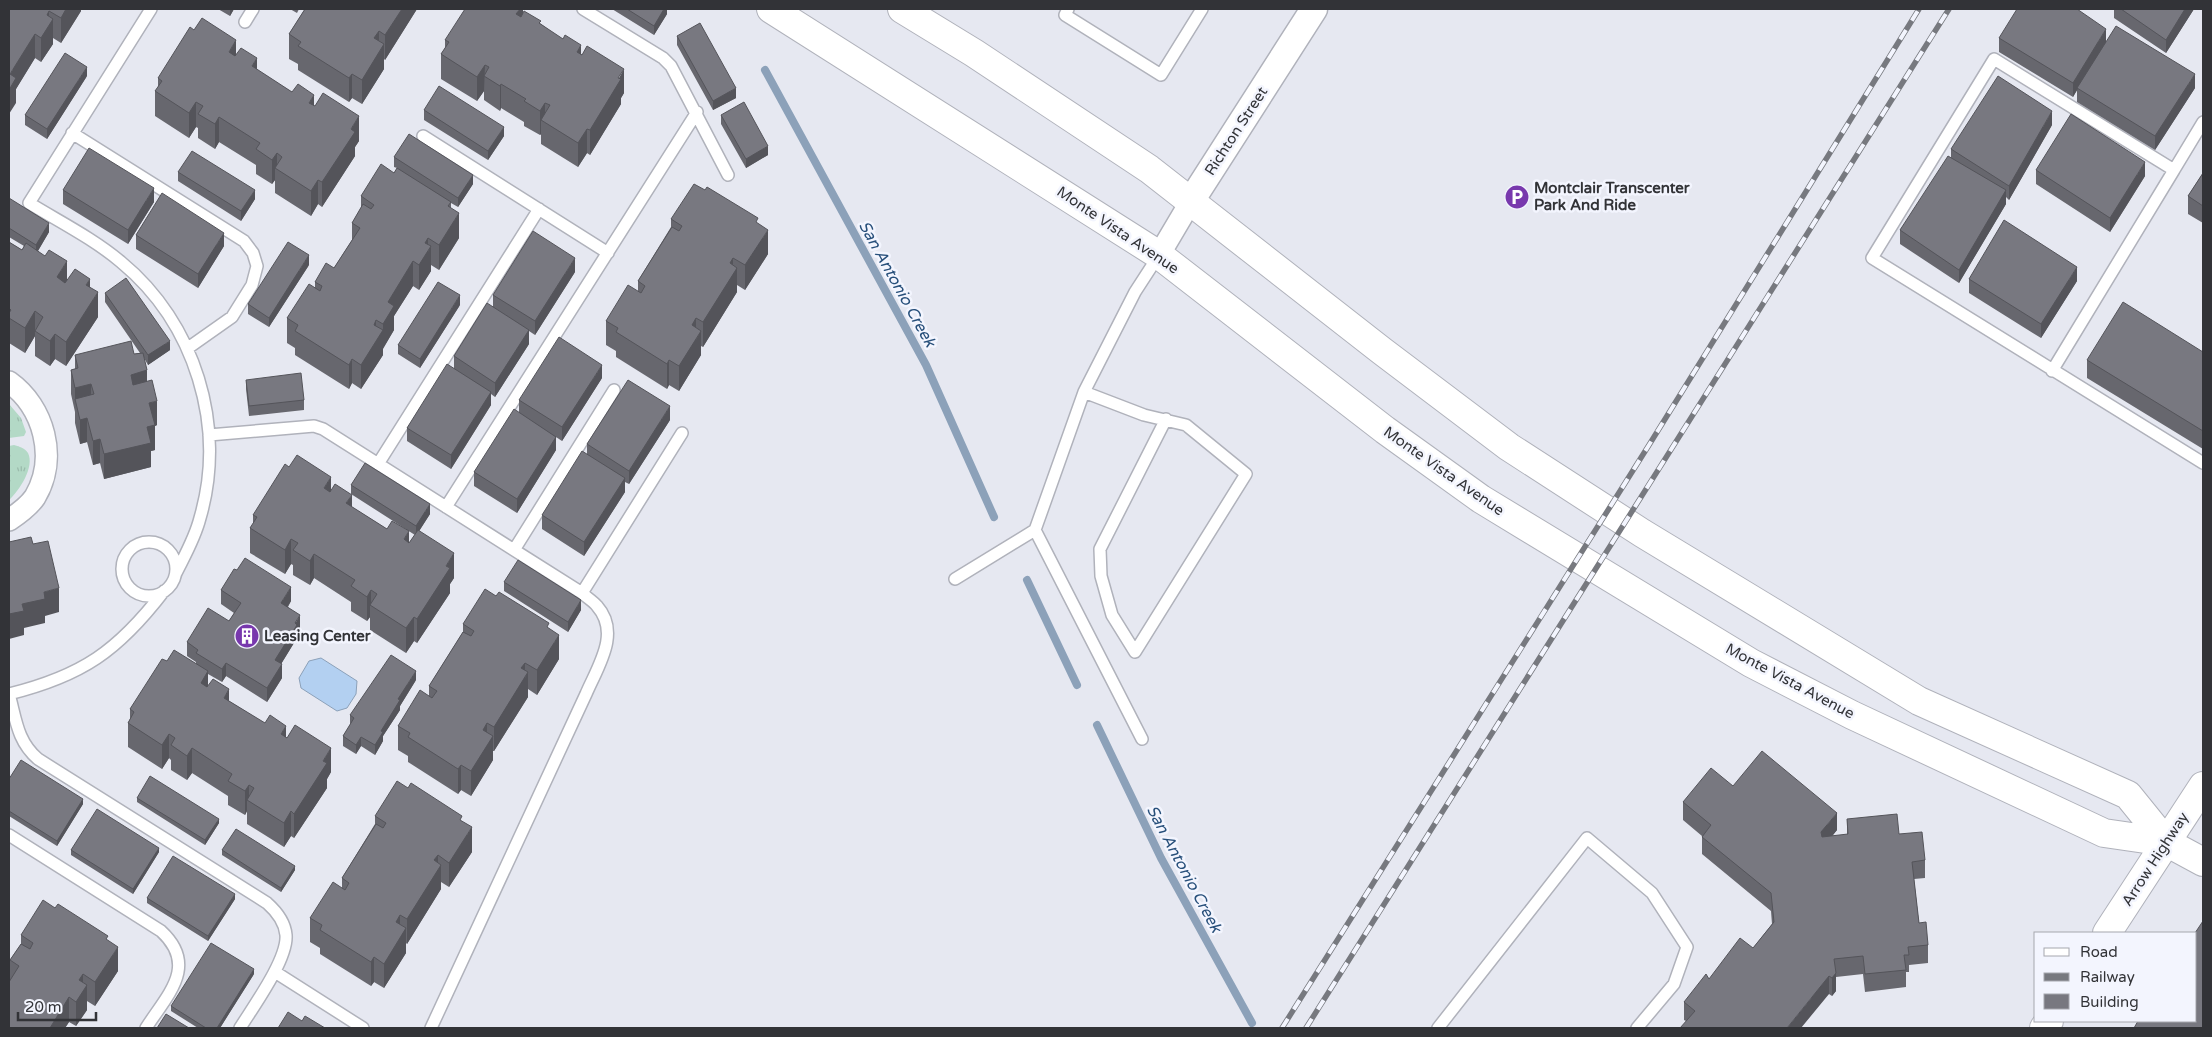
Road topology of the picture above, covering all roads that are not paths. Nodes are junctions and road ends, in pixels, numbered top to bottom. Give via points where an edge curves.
1 (150, 9) edge
2 (253, 9) edge
3 (583, 9) edge
4 (771, 9) edge
5 (902, 9) edge
6 (1068, 9) edge
7 (1202, 9) edge
8 (1314, 9) edge
9 (245, 22) dead end
10 (697, 112) junction
11 (2203, 122) edge
12 (72, 133) junction
13 (423, 136) dead end
14 (2174, 170) junction
15 (728, 175) dead end
16 (1192, 201) junction
17 (539, 209) junction
18 (608, 253) junction
19 (1159, 255) junction
20 (188, 348) junction
21 (2052, 371) junction
22 (9, 382) edge
23 (614, 390) dead end
24 (1084, 392) junction
25 (1166, 419) junction
26 (682, 433) dead end
27 (209, 435) junction
28 (2203, 462) edge
29 (378, 464) junction
30 (446, 507) junction
31 (9, 520) edge
32 (1035, 530) junction
33 (514, 550) junction
34 (176, 573) junction
35 (955, 579) dead end
36 (164, 591) junction
37 (582, 593) junction
38 (9, 694) edge
39 (1142, 739) dead end
40 (2203, 786) edge
41 (9, 835) edge
42 (2166, 842) junction
43 (2203, 862) edge
44 (2108, 932) edge
45 (275, 972) junction
46 (146, 1028) edge
47 (240, 1028) edge
48 (363, 1028) edge
49 (431, 1028) edge
50 (1438, 1028) edge
51 (1637, 1028) edge

1 - 12 lane
2 - 9 lane
3 - 10 lane via 667,62
4 - 19 main road, Monte Vista Avenue
5 - 16 main road, Monte Vista Avenue via 974,53
6 - 7 lane via 1065,15 1161,75
8 - 16 street, Richton Street
10 - 15 lane
10 - 18 lane
11 - 14 lane
12 - 20 lane via 29,203 92,241 134,273 174,322
12 - 20 lane via 244,241 253,253 257,266 252,285 232,317
13 - 17 lane
14 - 21 lane
14 - 21 lane via 1994,59 1872,258
16 - 19 street, Richton Street
16 - 42 main road, Monte Vista Avenue via 1509,446 1642,533 1919,701 2128,795
17 - 18 lane
17 - 29 lane
18 - 30 lane
19 - 24 lane via 1135,292
19 - 42 main road, Monte Vista Avenue via 1481,499 1751,663 1852,715 2104,832
20 - 27 lane via 200,384
21 - 28 lane
22 - 31 street via 28,398 37,412 46,452 40,485 34,497
23 - 33 lane
24 - 25 lane via 1144,415
24 - 32 lane
25 - 25 lane via 1186,425 1246,474 1135,652 1112,616 1101,576 1100,549
26 - 37 lane
27 - 29 lane via 314,426
27 - 34 lane via 210,462 201,516
29 - 30 lane
30 - 33 lane
32 - 35 lane
32 - 39 lane
33 - 37 lane
34 - 36 lane
34 - 36 lane via 173,558 163,546 153,542 142,542 126,554 122,575 134,592 155,596
36 - 38 lane via 135,628 95,660 46,684
37 - 49 lane via 597,606 606,622 609,640
38 - 45 lane via 21,740 28,751 275,911 286,936
40 - 42 main road, Arrow Highway
41 - 46 lane via 162,931 171,940 178,951 179,977
42 - 43 main road, Monte Vista Avenue
42 - 44 main road, Arrow Highway
45 - 47 lane
45 - 48 lane
50 - 51 lane via 1587,838 1652,893 1687,947 1674,984

